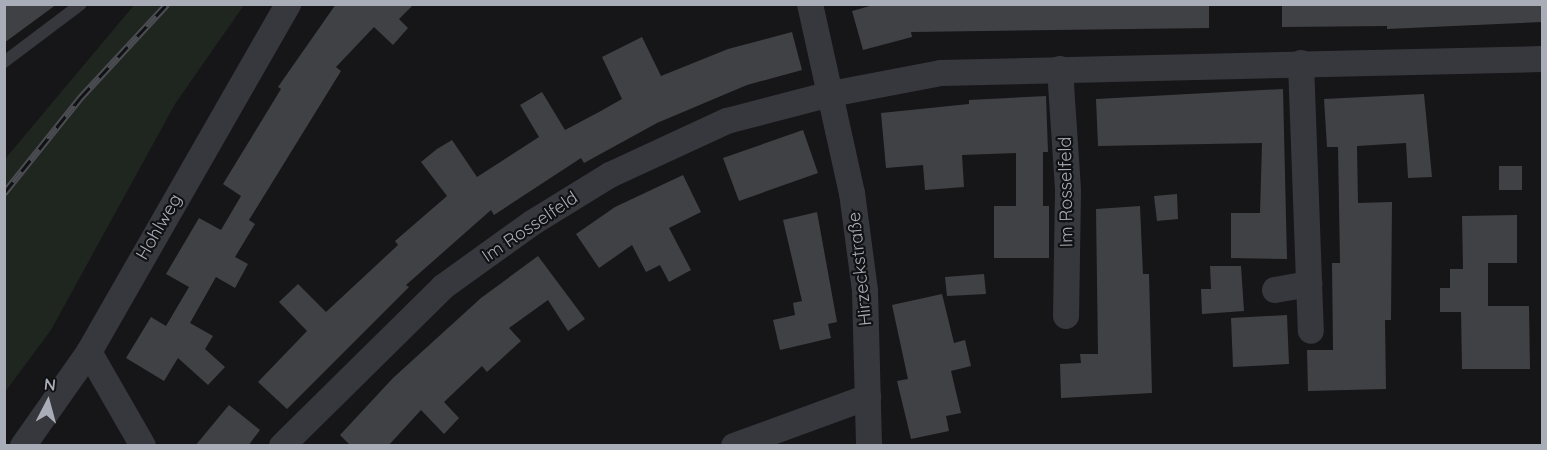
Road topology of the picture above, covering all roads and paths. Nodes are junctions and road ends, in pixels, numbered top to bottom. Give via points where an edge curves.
1 (81, 4) edge
2 (288, 4) edge
3 (810, 4) edge
4 (1542, 59) edge
5 (4, 62) edge
6 (1300, 63) junction
7 (1060, 69) junction
8 (831, 94) junction
9 (1309, 284) junction
10 (1275, 290) dead end
11 (1066, 316) dead end
12 (1311, 331) dead end
13 (89, 352) junction
14 (868, 397) junction
15 (23, 446) edge
16 (142, 446) edge
17 (282, 446) edge
18 (734, 446) edge
19 (869, 446) edge

1 - 5 lane
2 - 13 street, Hohlweg
3 - 8 street
4 - 6 street, Im Rosselfeld
6 - 7 street, Im Rosselfeld
6 - 9 street
7 - 8 street, Im Rosselfeld via 941,74
7 - 11 street, Im Rosselfeld via 1068,191
8 - 14 street, Hirzeckstraße via 852,193 865,291
8 - 17 street, Im Rosselfeld via 727,122 610,175 532,223 443,287
9 - 10 street
9 - 12 street
13 - 15 street, Hohlweg
13 - 16 street
14 - 18 street
14 - 19 street, Hirzeckstraße

